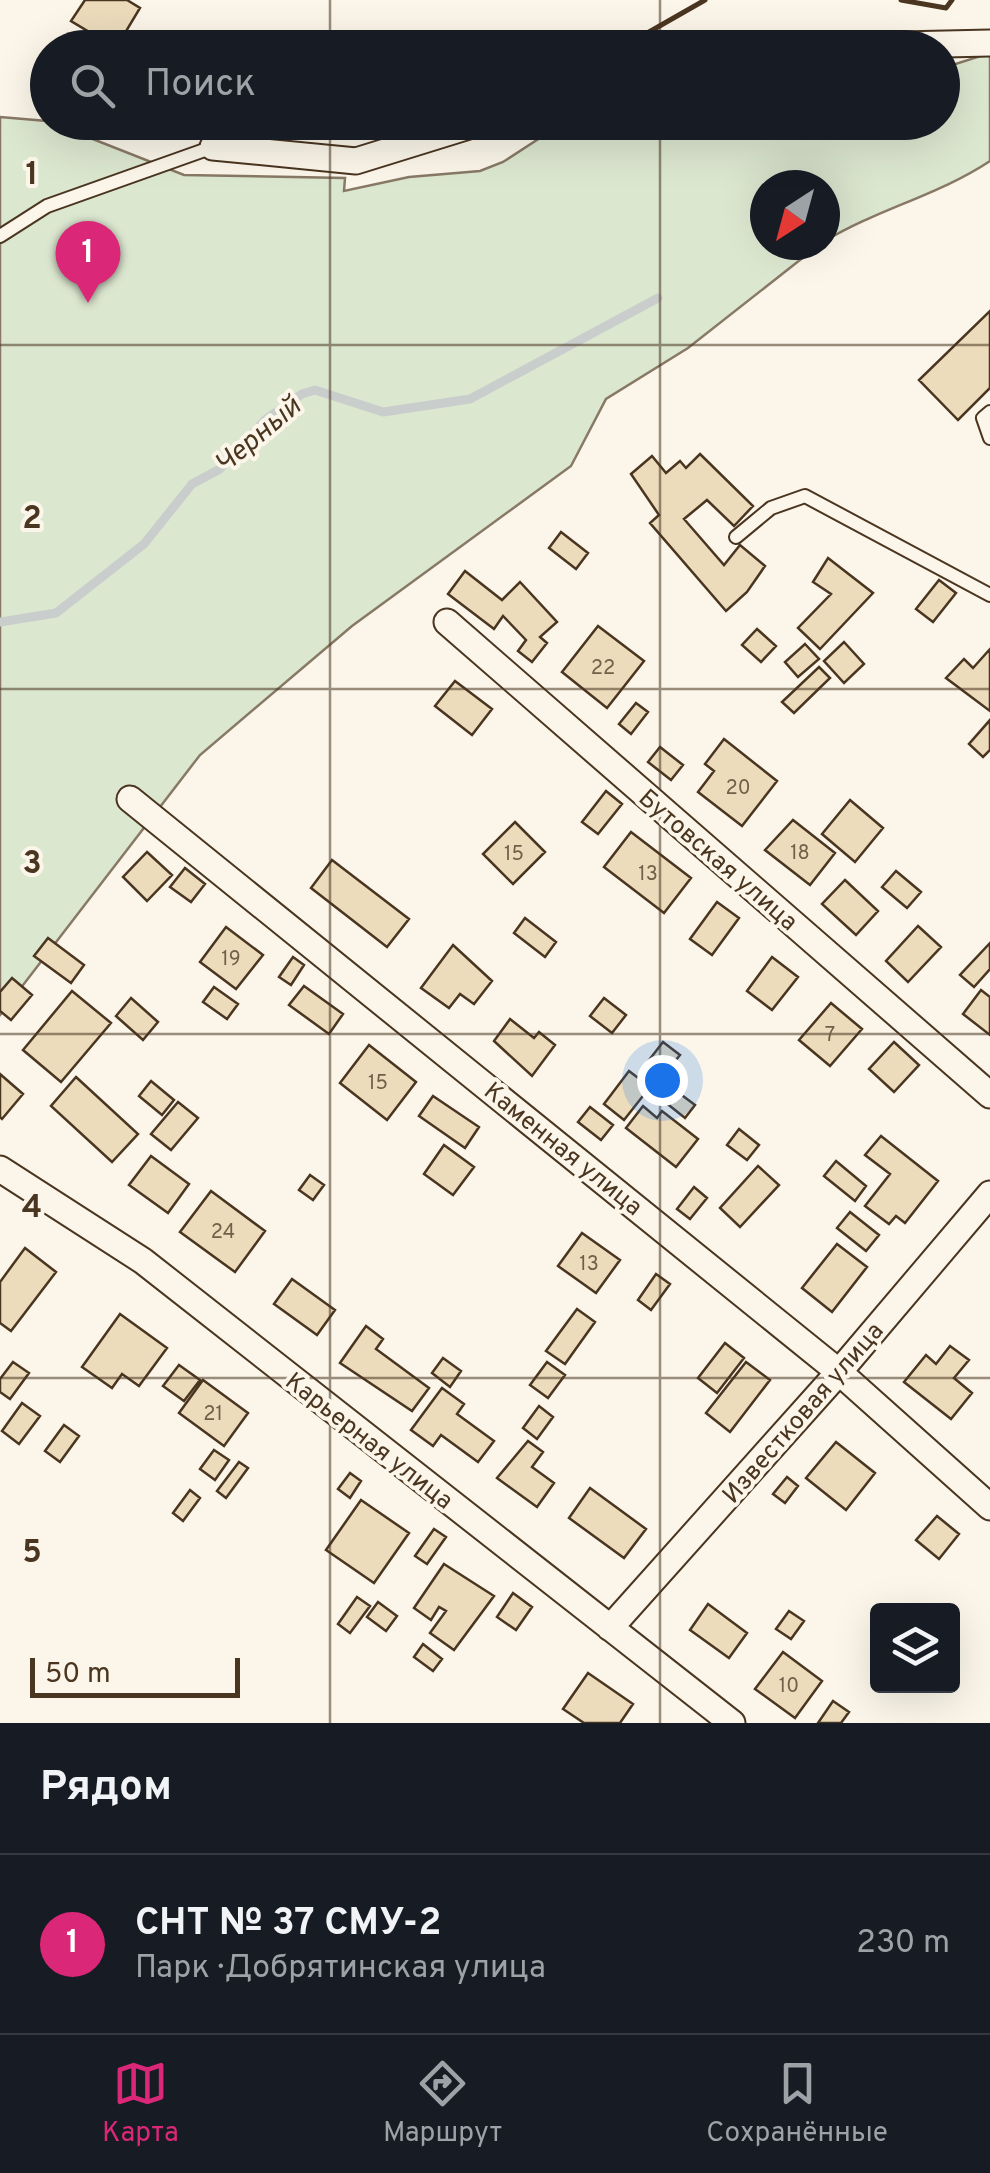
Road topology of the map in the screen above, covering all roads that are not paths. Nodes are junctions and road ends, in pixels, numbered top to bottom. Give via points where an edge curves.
1 (990, 43) edge
2 (960, 44) edge
3 (424, 140) edge
4 (213, 147) joint
5 (0, 236) edge
6 (990, 412) edge
7 (990, 438) edge
8 (736, 537) dead end
9 (990, 596) edge
10 (447, 622) dead end
11 (130, 799) dead end
12 (990, 1095) edge
13 (0, 1169) edge
14 (990, 1194) edge
15 (839, 1372) junction
16 (990, 1507) edge
17 (610, 1628) junction
18 (732, 1723) edge

1 - 2 street
3 - 4 street via 356,161
4 - 5 lane via 47,206
6 - 7 lane via 983,418
8 - 9 lane via 770,508 805,496
10 - 12 street, Бутовская улица
11 - 15 street, Каменная улица
13 - 17 street, Карьерная улица via 143,1261
14 - 15 street, Известковая улица
15 - 16 street, Каменная улица
15 - 17 street, Известковая улица
17 - 18 street, Карьерная улица

